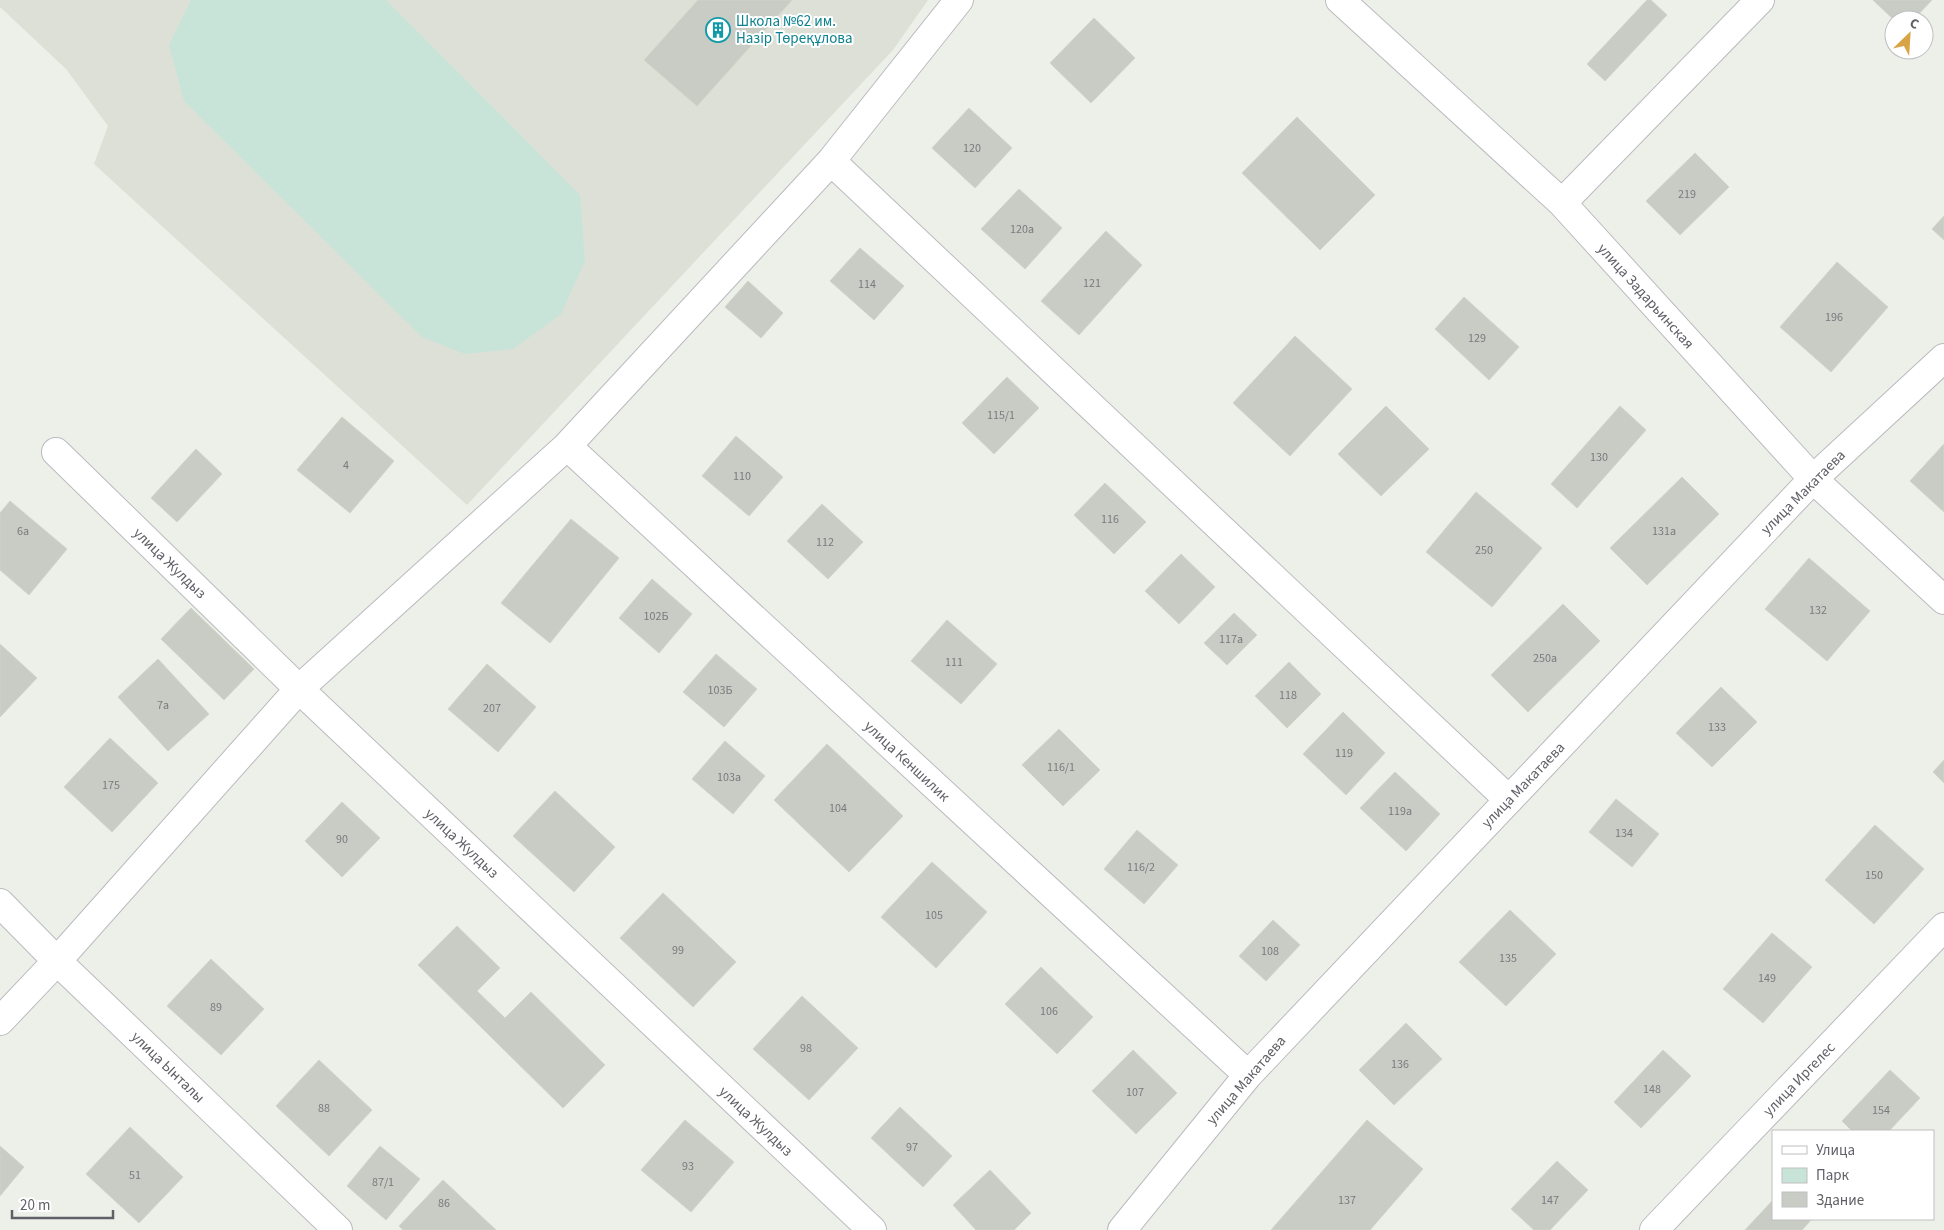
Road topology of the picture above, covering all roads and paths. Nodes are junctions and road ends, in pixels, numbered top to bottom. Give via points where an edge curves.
1 (959, 0) edge
2 (1340, 0) edge
3 (1760, 0) edge
4 (831, 161) junction
5 (1562, 203) junction
6 (1944, 358) edge
7 (567, 446) junction
8 (56, 452) dead end
9 (1813, 480) junction
10 (1944, 600) edge
11 (299, 689) junction
12 (1509, 800) junction
13 (0, 903) edge
14 (1944, 927) edge
15 (57, 961) junction
16 (0, 1021) edge
17 (1248, 1075) junction
18 (338, 1230) edge
19 (872, 1230) edge
20 (1122, 1230) edge
21 (1654, 1230) edge

1 - 4 street
2 - 5 street, улица Задарьинская
3 - 5 street
4 - 7 street
4 - 12 street
5 - 9 street, улица Задарьинская
6 - 9 street, улица Макатаева
7 - 11 street
7 - 17 street, улица Кеншилик
8 - 11 street, улица Жулдыз
9 - 10 street, улица Задарьинская
9 - 12 street, улица Макатаева
11 - 15 street
11 - 19 street, улица Жулдыз
12 - 17 street, улица Макатаева
13 - 15 street, улица Ынталы
14 - 21 street, улица Иргелес
15 - 16 street
15 - 18 street, улица Ынталы
17 - 20 street, улица Макатаева

